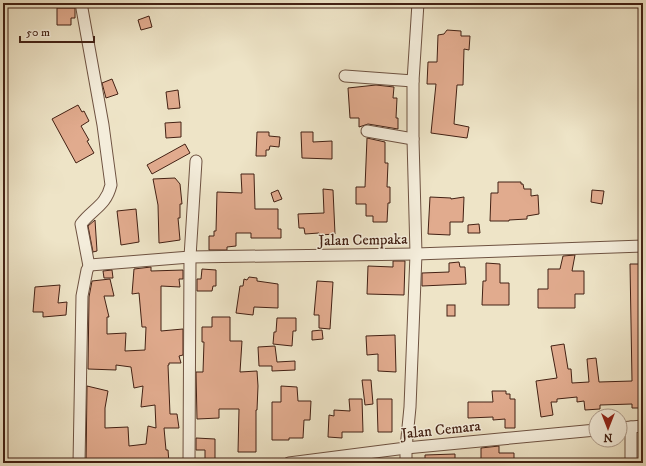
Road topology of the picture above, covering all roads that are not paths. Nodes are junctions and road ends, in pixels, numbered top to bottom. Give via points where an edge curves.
1 (81, 3) edge
2 (418, 3) edge
3 (345, 76) dead end
4 (413, 81) junction
5 (367, 131) dead end
6 (413, 139) junction
7 (196, 161) dead end
8 (643, 246) edge
9 (416, 254) junction
10 (190, 257) junction
11 (88, 268) junction
12 (643, 426) edge
13 (628, 427) edge
14 (631, 427) junction
15 (588, 431) edge
16 (406, 448) junction
17 (79, 463) edge
18 (189, 463) edge
19 (290, 463) edge
20 (406, 463) edge
21 (631, 463) edge

1 - 11 street via 111,185 103,203 81,224
2 - 4 street
3 - 4 street
4 - 6 street
5 - 6 street
6 - 9 street
7 - 10 street
8 - 9 street, Jalan Cempaka
9 - 10 street, Jalan Cempaka
9 - 16 street
10 - 11 street, Jalan Cempaka
10 - 18 street
11 - 17 street via 82,296
12 - 14 street
13 - 14 street
14 - 21 street
15 - 16 street, Jalan Cemara
16 - 19 street, Jalan Cemara
16 - 20 street

